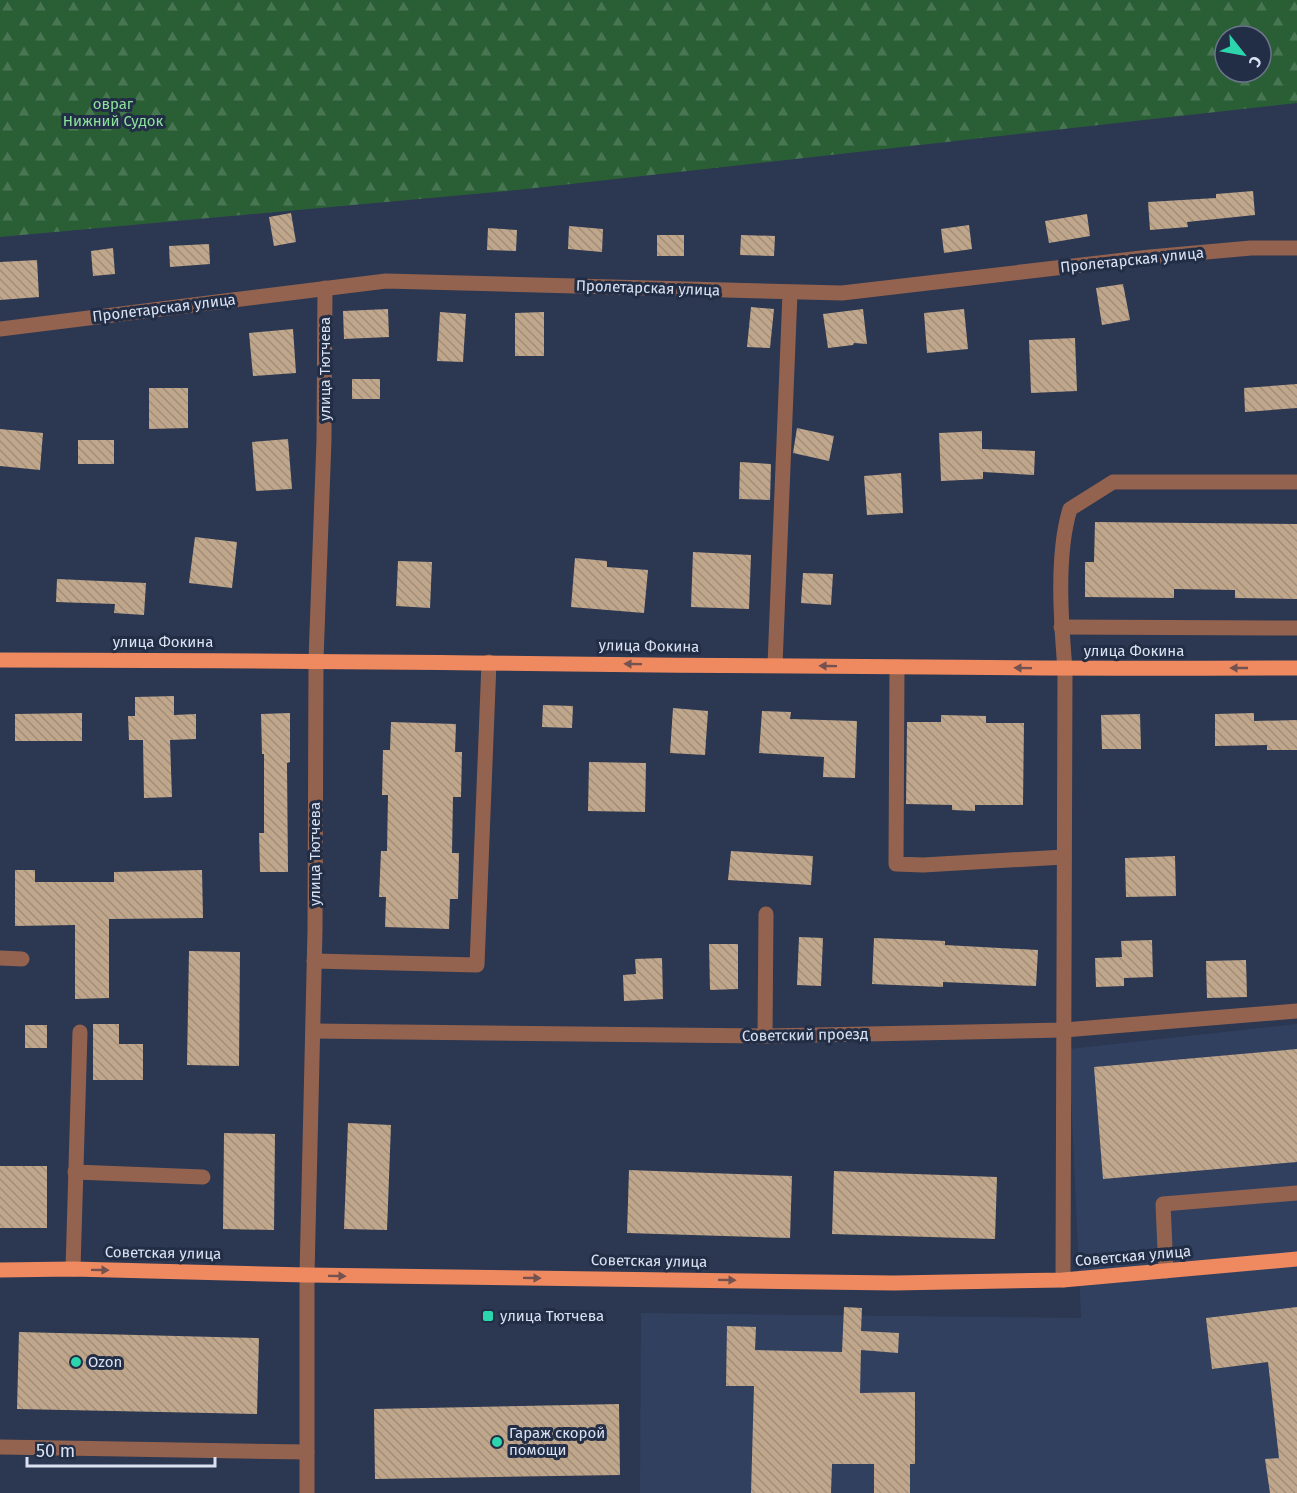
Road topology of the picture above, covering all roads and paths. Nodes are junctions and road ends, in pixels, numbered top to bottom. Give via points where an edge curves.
1 (1297, 248) edge
2 (325, 288) junction
3 (790, 293) junction
4 (0, 329) edge
5 (1297, 482) edge
6 (1061, 627) junction
7 (1297, 628) edge
8 (0, 660) edge
9 (316, 660) junction
10 (489, 662) junction
11 (775, 666) junction
12 (897, 667) junction
13 (1297, 668) edge
14 (1065, 669) junction
15 (1064, 857) junction
16 (766, 914) dead end
17 (0, 958) edge
18 (22, 958) dead end
19 (315, 961) junction
20 (1297, 1011) edge
21 (313, 1030) junction
22 (1064, 1030) junction
23 (80, 1032) dead end
24 (765, 1036) junction
25 (75, 1172) junction
26 (203, 1177) dead end
27 (1297, 1193) edge
28 (1297, 1259) edge
29 (74, 1269) junction
30 (0, 1270) edge
31 (1166, 1271) junction
32 (307, 1275) junction
33 (1063, 1280) junction
34 (0, 1447) edge
35 (307, 1452) junction
36 (307, 1493) edge

1 - 3 street, Пролетарская улица via 1150,257 842,293
2 - 3 street, Пролетарская улица via 386,281
2 - 4 street, Пролетарская улица
2 - 9 street, улица Тютчева
3 - 11 street
5 - 6 street via 1113,482 1070,509 1063,531
6 - 7 street
6 - 14 street
8 - 9 main road, улица Фокина
9 - 10 main road, улица Фокина
9 - 19 street, улица Тютчева
11 -> 10 main road, улица Фокина
10 - 19 street via 477,964
12 -> 11 main road, улица Фокина
14 -> 12 main road, улица Фокина
12 - 15 street via 896,864
13 -> 14 main road, улица Фокина
14 - 15 street
15 - 22 street
16 - 24 street
17 - 18 street
19 - 21 street, улица Тютчева
20 - 22 street, Советский проезд
21 - 24 street, Советский проезд
21 - 32 street, улица Тютчева
22 - 24 street, Советский проезд
22 - 33 street
23 - 25 street
25 - 26 street
25 - 29 street
27 - 31 street via 1163,1204
28 - 31 main road, Советская улица
29 - 30 main road, Советская улица
29 -> 32 main road, Советская улица
31 - 33 main road, Советская улица
32 -> 33 main road, Советская улица via 894,1282
32 - 35 street, улица Тютчева
34 - 35 street
35 - 36 street, улица Тютчева

